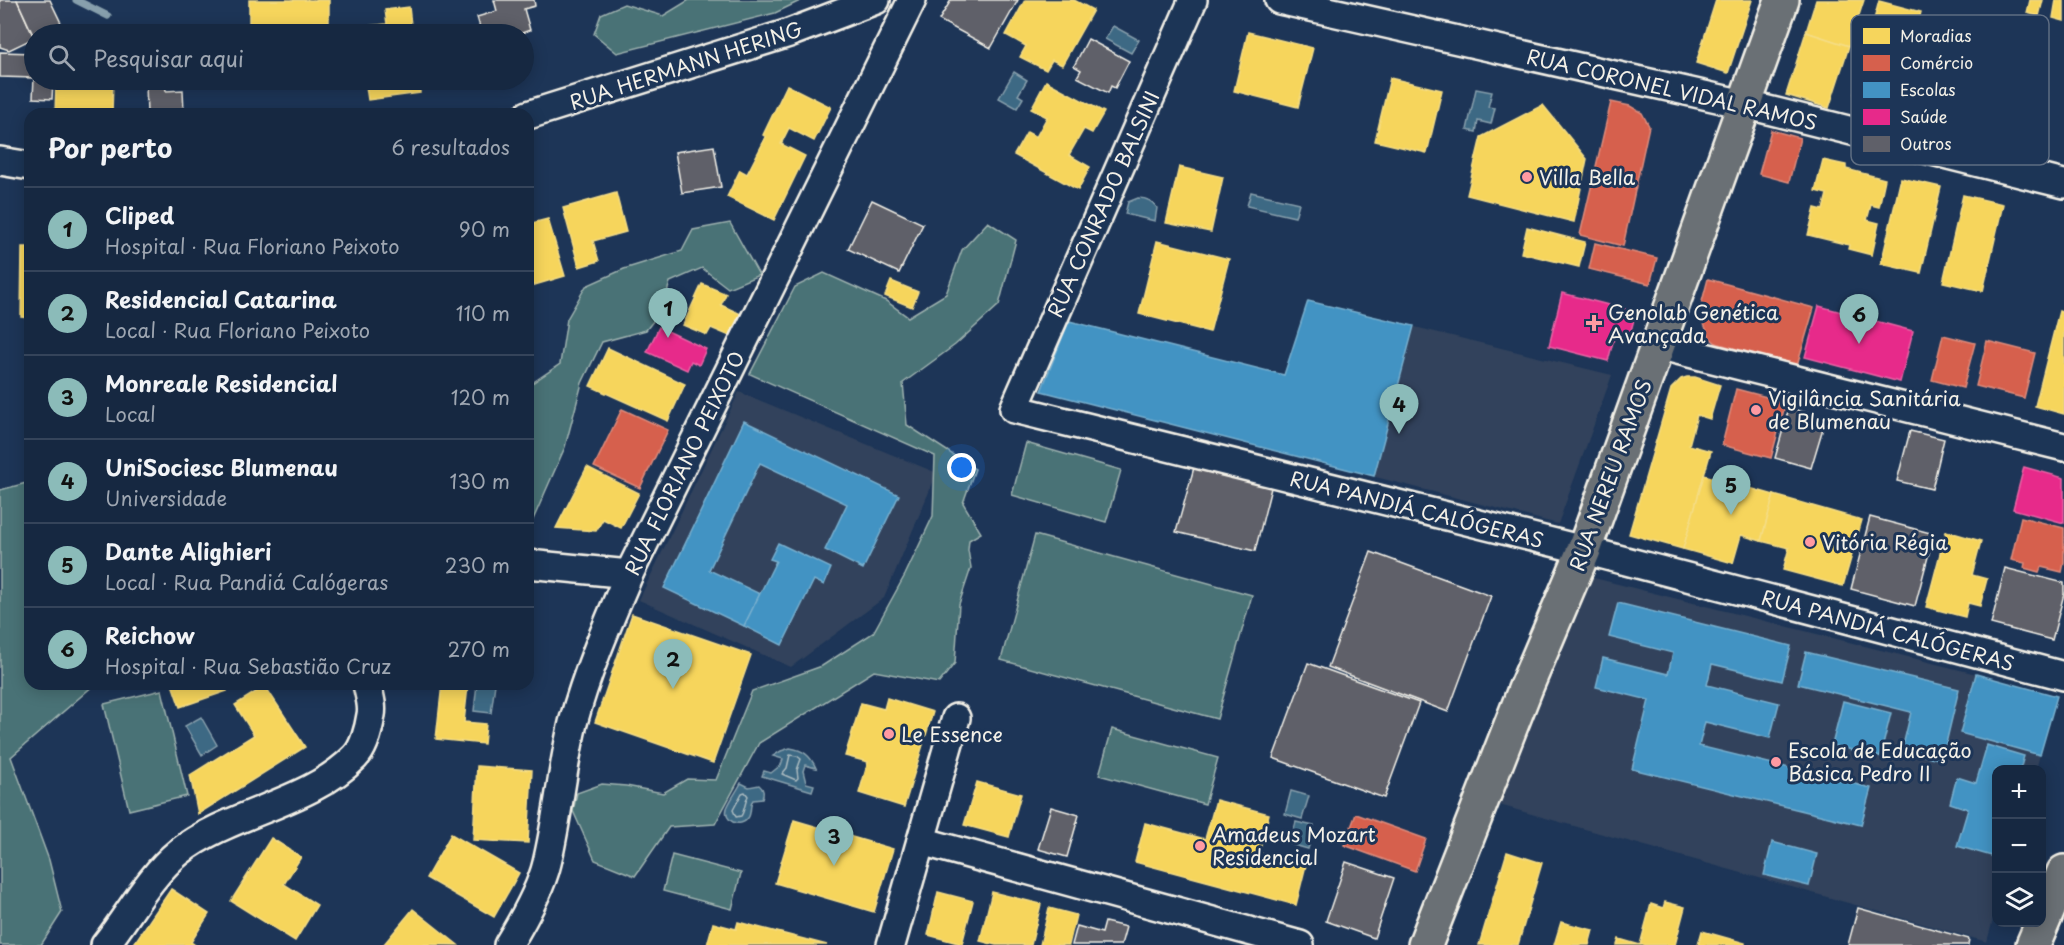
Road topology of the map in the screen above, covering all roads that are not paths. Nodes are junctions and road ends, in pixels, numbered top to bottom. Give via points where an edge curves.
1 (876, 0) edge
2 (912, 0) edge
3 (1192, 0) edge
4 (1279, 0) edge
5 (1782, 0) edge
6 (1744, 104) junction
7 (534, 113) edge
8 (1851, 131) edge
9 (0, 161) edge
10 (24, 165) edge
11 (1988, 165) edge
12 (2064, 184) edge
13 (1657, 345) junction
14 (1014, 409) joint
15 (2064, 447) edge
16 (1584, 550) junction
17 (534, 565) edge
18 (629, 574) junction
19 (2064, 676) edge
20 (368, 690) edge
21 (956, 718) dead end
22 (921, 841) junction
23 (2064, 872) edge
24 (105, 945) edge
25 (508, 945) edge
26 (891, 945) edge
27 (1300, 945) edge
28 (1425, 945) edge
29 (2033, 945) edge

1 - 7 street, RUA HERMANN HERING via 789,33
2 - 18 street, RUA FLORIANO PEIXOTO
3 - 14 street, RUA CONRADO BALSINI
4 - 6 street, RUA CORONEL VIDAL RAMOS
5 - 6 main road, RUA NEREU RAMOS
6 - 8 street, RUA CORONEL VIDAL RAMOS
6 - 13 main road, RUA NEREU RAMOS
9 - 10 street
11 - 12 street, RUA CORONEL VIDAL RAMOS
13 - 15 street
13 - 16 main road, RUA NEREU RAMOS
14 - 16 street, RUA PANDIÁ CALÓGERAS
16 - 19 street, RUA PANDIÁ CALÓGERAS
16 - 28 main road, RUA NEREU RAMOS
17 - 18 street
18 - 25 street, RUA FLORIANO PEIXOTO via 589,667 573,724 547,865
20 - 24 street via 372,713 356,756 332,776 205,834 178,853
21 - 22 street
22 - 26 street
22 - 27 street
23 - 29 main road

